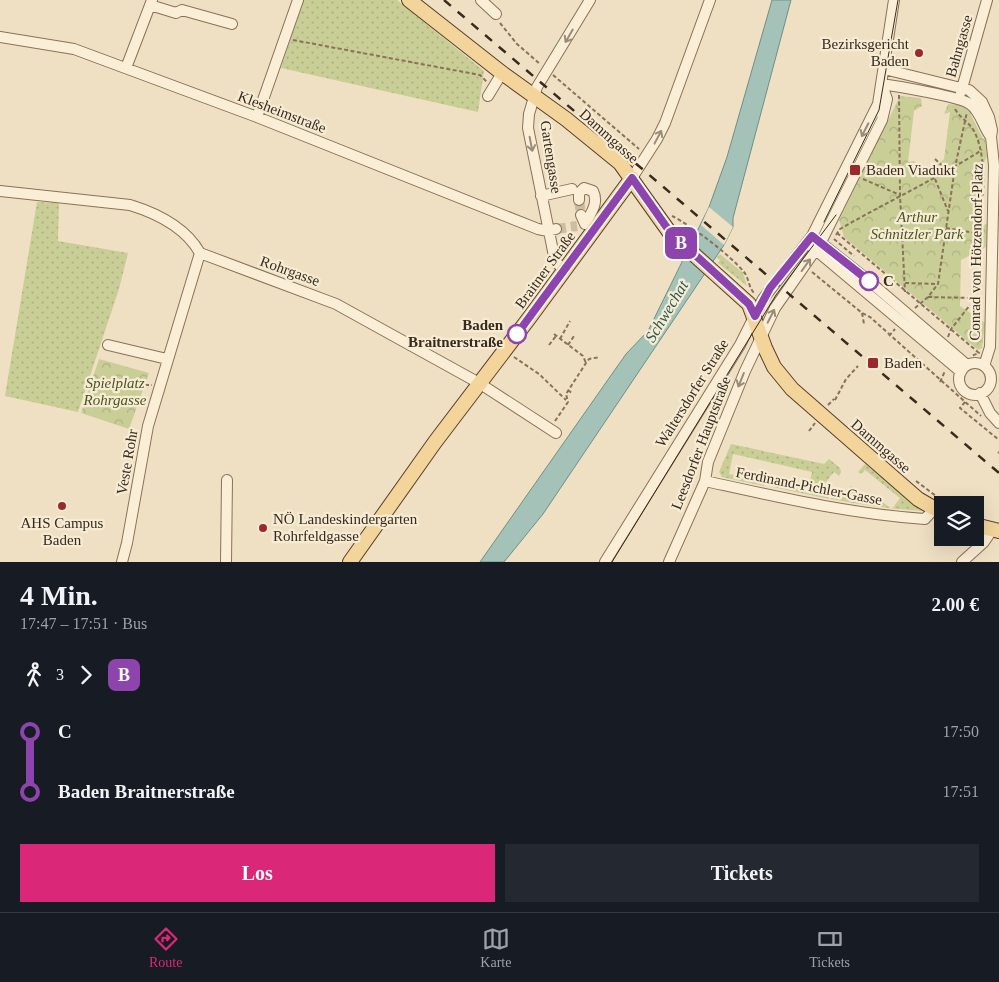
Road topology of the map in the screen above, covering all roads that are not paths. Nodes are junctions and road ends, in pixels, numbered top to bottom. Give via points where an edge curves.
1 (298, 0) edge
2 (409, 0) edge
3 (481, 0) edge
4 (590, 0) edge
5 (710, 0) edge
6 (894, 0) edge
7 (987, 0) edge
8 (151, 2) edge
9 (496, 14) road end
10 (232, 24) dead end
11 (0, 37) edge
12 (126, 68) junction
13 (884, 69) junction
14 (502, 73) junction
15 (881, 84) junction
16 (962, 87) junction
17 (490, 91) road end
18 (534, 96) junction
19 (955, 102) junction
20 (257, 117) junction
21 (995, 136) edge
22 (632, 178) junction
23 (572, 189) dead end
24 (0, 191) edge
25 (542, 196) junction
26 (579, 200) dead end
27 (584, 224) junction
28 (552, 230) junction
29 (809, 239) junction
30 (819, 246) junction
31 (200, 253) junction
32 (564, 270) junction
33 (755, 316) junction
34 (761, 336) junction
35 (108, 345) dead end
36 (167, 359) junction
37 (984, 366) junction
38 (964, 369) junction
39 (479, 383) junction
40 (980, 393) junction
41 (999, 422) edge
42 (553, 431) road end
43 (227, 480) dead end
44 (705, 481) junction
45 (934, 503) edge
46 (934, 511) edge
47 (996, 530) edge
48 (965, 561) edge
49 (122, 562) edge
50 (226, 562) edge
51 (350, 562) edge
52 (605, 562) edge
53 (670, 562) edge

1 - 20 street
2 - 14 main road, Dammgasse
3 - 9 street
4 -> 18 street, Gartengasse
22 -> 5 street, Braitner Straße via 665,123
6 - 13 street
7 - 16 street, Bahngasse
8 - 10 street via 176,13 182,10
8 - 12 street
11 - 12 street, Klesheimstraße via 74,49
12 - 20 street, Klesheimstraße
13 - 15 street
13 - 16 street, Conrad von Hötzendorf-Platz
14 - 17 street
14 - 18 main road, Dammgasse
15 - 19 street, Conrad von Hötzendorf-Platz
15 -> 29 street via 878,104
15 - 30 street via 887,99 882,120
16 - 19 street, Bahngasse
16 - 21 street, Conrad von Hötzendorf-Platz via 982,102
18 - 22 main road, Dammgasse via 613,157
18 -> 25 street, Gartengasse via 528,128
19 - 21 street, Conrad von Hötzendorf-Platz via 969,103
20 - 28 street, Klesheimstraße
21 - 37 street, Conrad von Hötzendorf-Platz via 990,347
22 - 27 main road, Braitner Straße
22 - 33 main road, Dammgasse via 657,217 749,304
23 - 25 street
24 - 31 street, Rohrgasse via 130,205 171,223
25 - 28 street, Gartengasse
26 - 27 street via 579,193 584,188 592,190 595,196 594,208
27 - 32 main road, Braitner Straße
28 - 32 street, Gartengasse via 555,261
29 - 30 street
29 - 33 street, Waltersdorfer Straße via 770,288
34 -> 30 street via 775,308
30 - 38 street
31 - 36 street, Veste Rohr
31 - 39 street, Rohrgasse via 336,304
32 - 39 main road, Braitner Straße via 505,354
33 - 34 main road, Dammgasse
33 - 52 street, Waltersdorfer Straße
34 -> 44 street, Leesdorfer Hauptstraße via 708,462
34 - 45 main road, Dammgasse via 774,367 792,389 866,455
35 - 36 street
36 - 49 street, Veste Rohr via 148,426
37 - 38 street, Conrad von Hötzendorf-Platz via 976,363
37 - 40 street, Conrad von Hötzendorf-Platz via 991,379 988,388
38 - 40 street via 959,379 964,390 970,394
39 - 42 street, Rohrgasse
39 - 51 main road, Braitner Straße
40 - 41 street via 990,413
43 - 50 street
44 - 46 street, Ferdinand-Pichler-Gasse via 827,508 890,517 924,519
44 - 53 street, Leesdorfer Hauptstraße
47 - 48 street

